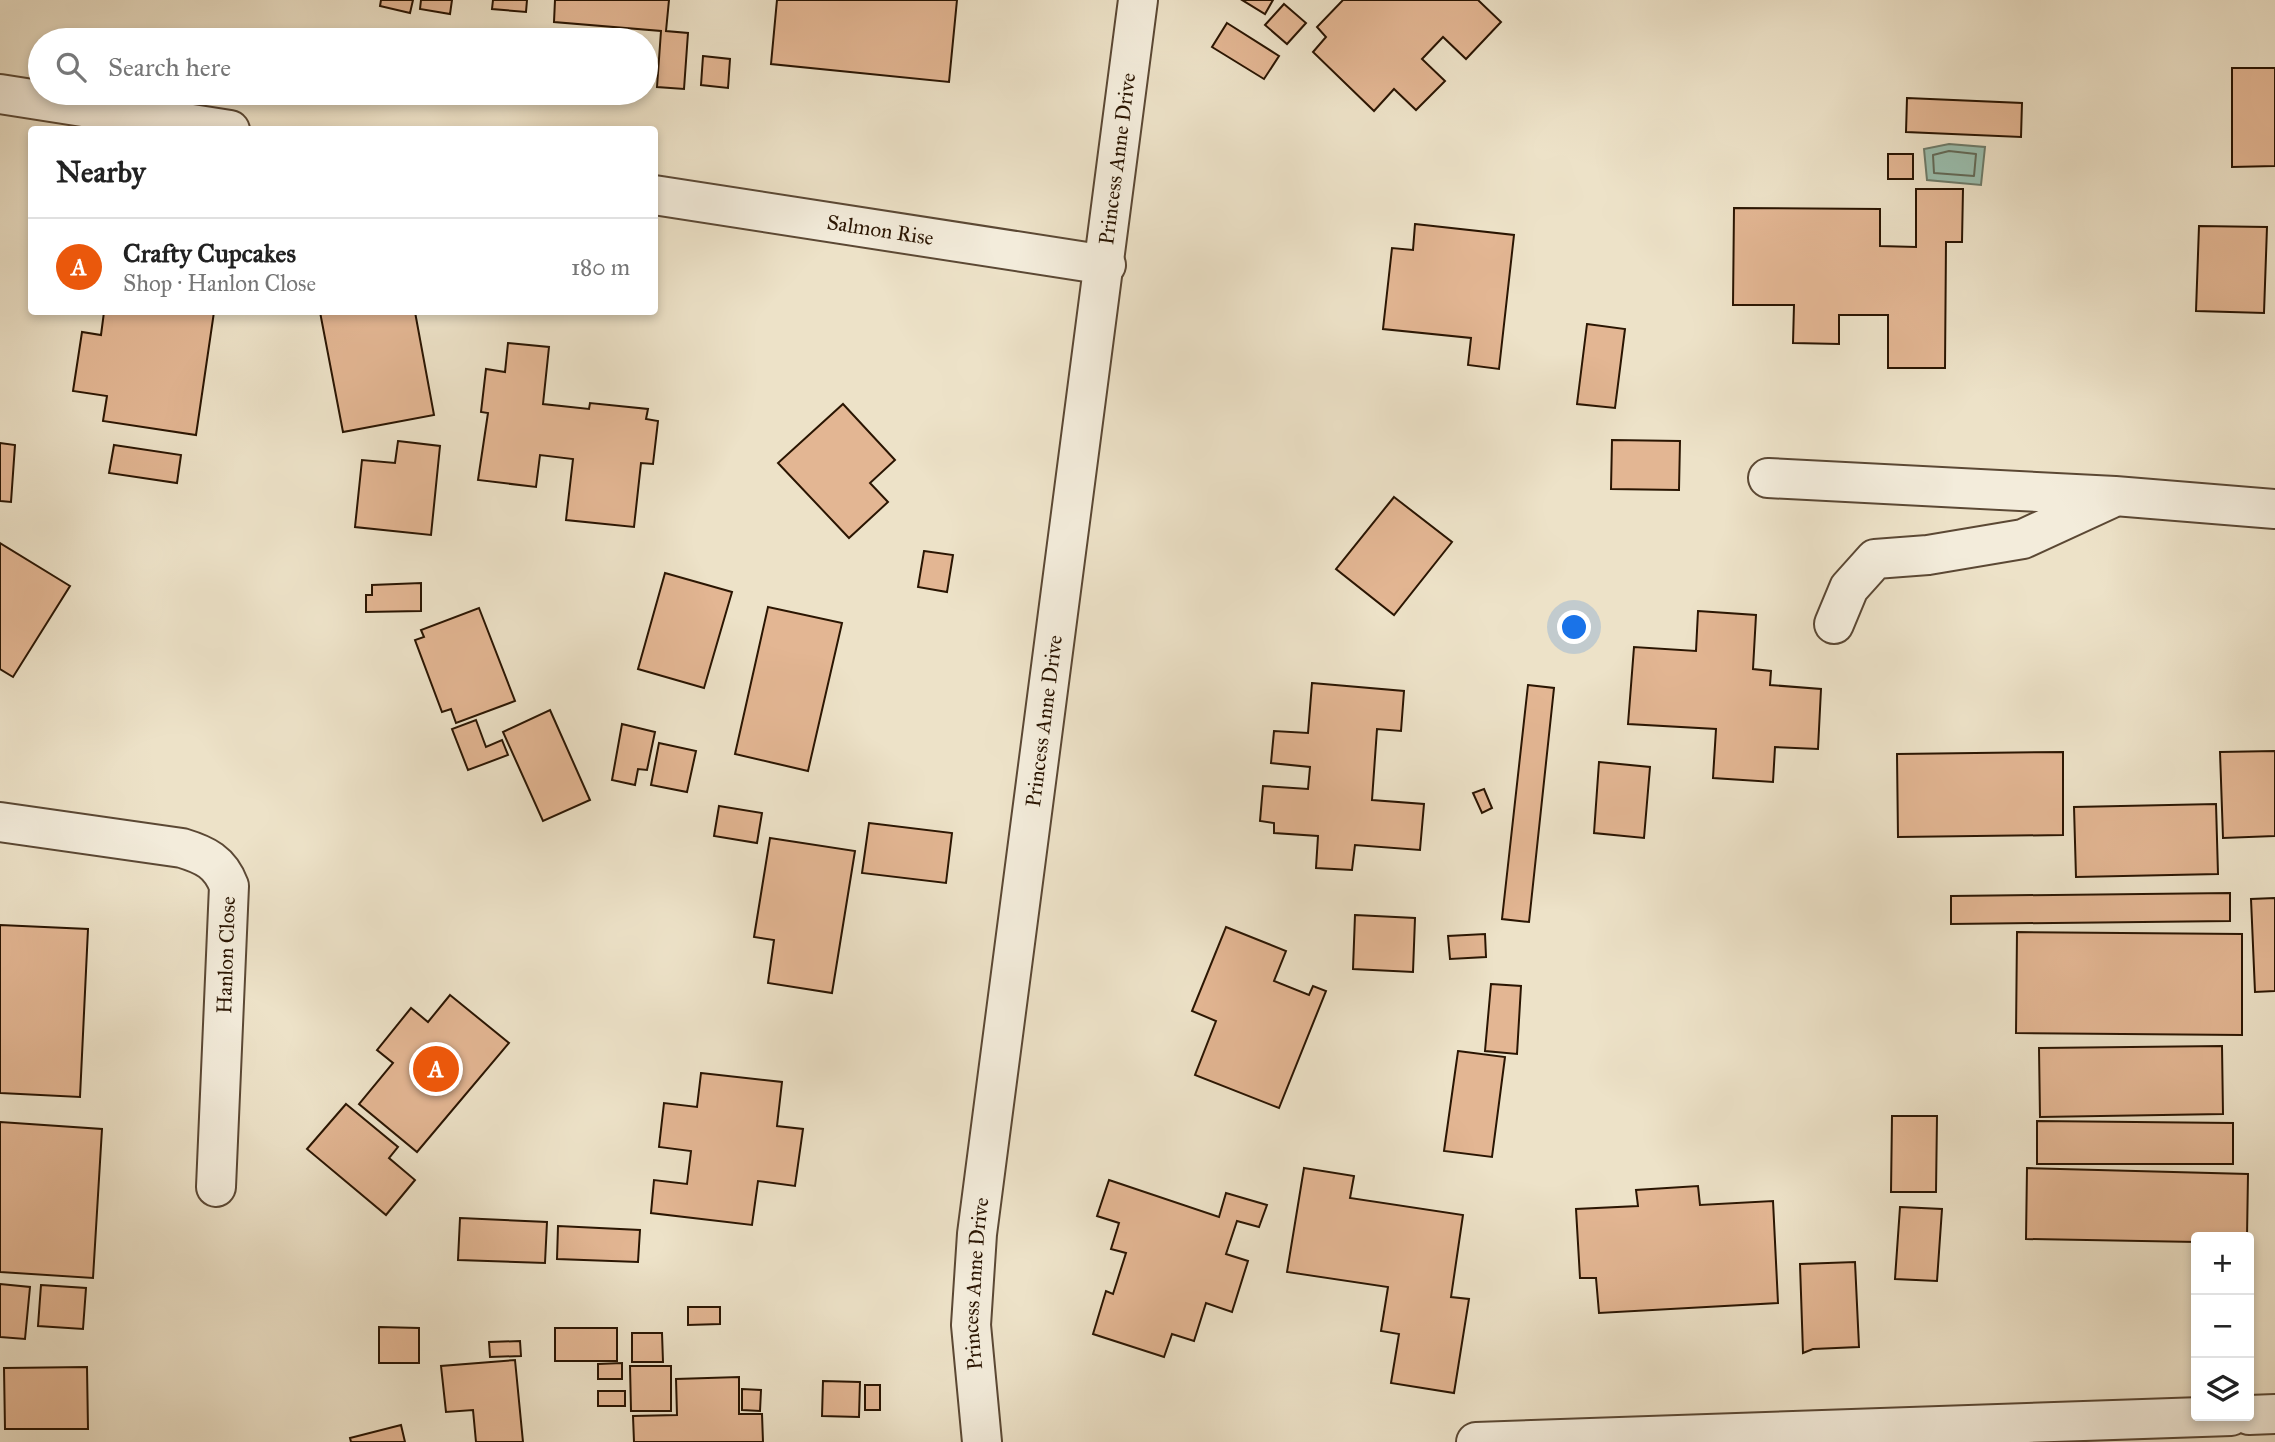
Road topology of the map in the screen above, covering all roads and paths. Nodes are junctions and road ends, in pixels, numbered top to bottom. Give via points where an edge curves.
1 (1138, 0) edge
2 (0, 94) edge
3 (28, 98) edge
4 (70, 105) edge
5 (204, 126) edge
6 (658, 196) edge
7 (1105, 265) junction
8 (1768, 478) dead end
9 (2115, 496) junction
10 (2275, 509) edge
11 (1834, 625) dead end
12 (0, 822) edge
13 (216, 1187) dead end
14 (2275, 1414) edge
15 (2254, 1415) edge
16 (2191, 1418) edge
17 (1604, 1440) edge
18 (982, 1442) edge
19 (1476, 1442) edge

1 - 7 street, Princess Anne Drive
2 - 3 street
4 - 5 street
6 - 7 street, Salmon Rise
7 - 18 street, Princess Anne Drive via 977,1234 971,1325
8 - 9 street
9 - 10 street
9 - 11 street via 2023,539 1875,559 1849,588
12 - 13 street, Hanlon Close via 182,848 206,855 223,871 229,886
14 - 15 street
16 - 17 street
17 - 19 street

